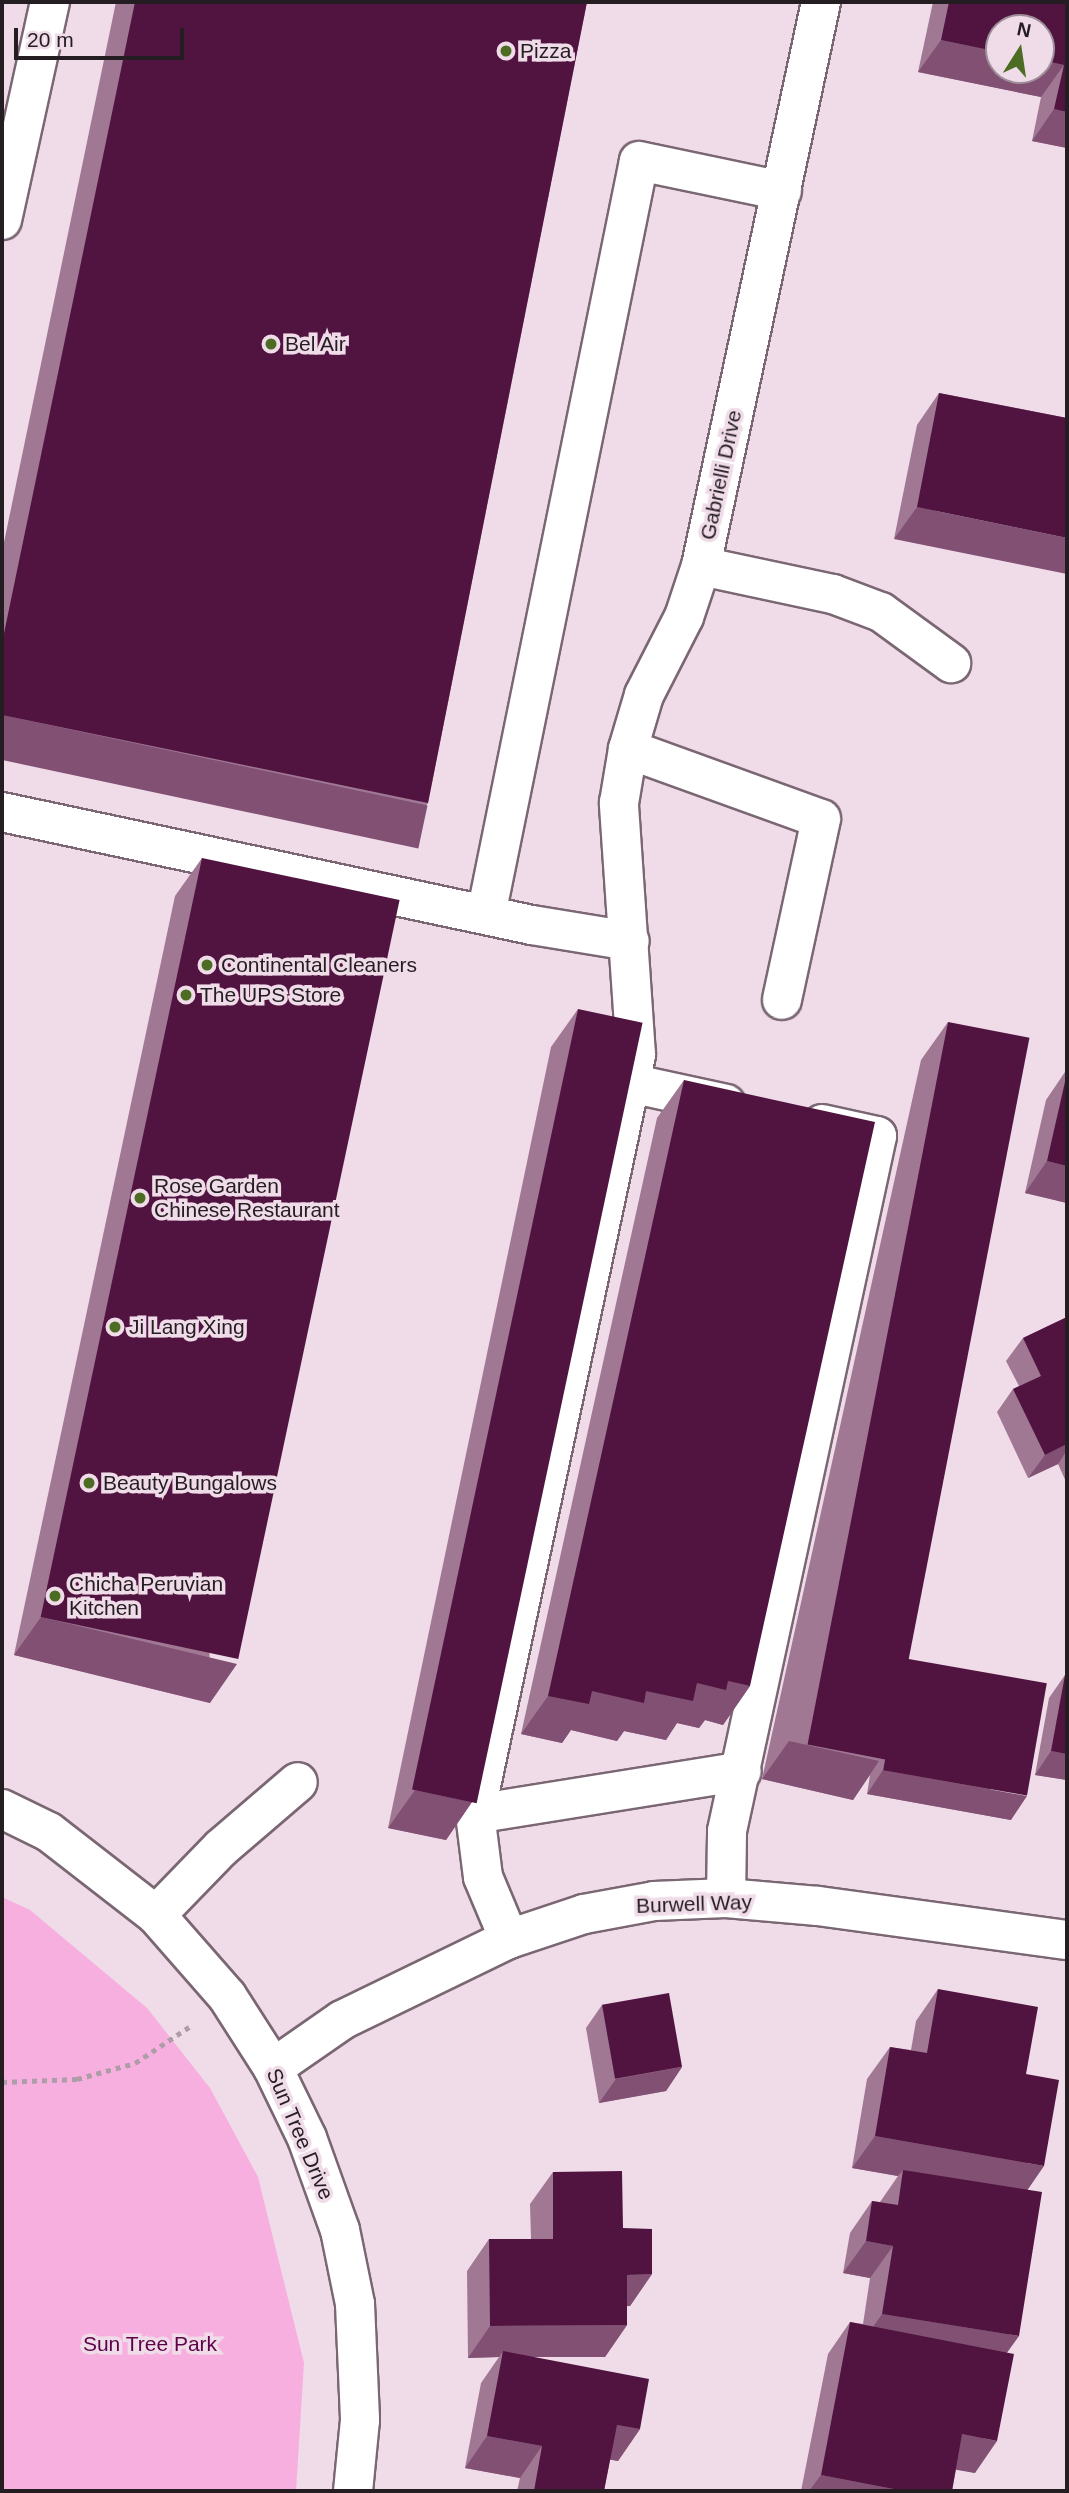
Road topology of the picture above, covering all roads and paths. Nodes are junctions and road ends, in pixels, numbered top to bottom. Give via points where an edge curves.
1 (50, 2) edge
2 (821, 2) edge
3 (782, 191) junction
4 (2, 220) edge
5 (701, 566) junction
6 (950, 663) dead end
7 (628, 749) junction
8 (2, 812) edge
9 (486, 915) junction
10 (630, 941) junction
11 (782, 1000) dead end
12 (630, 1083) junction
13 (742, 1771) junction
14 (299, 1782) dead end
15 (2, 1809) edge
16 (475, 1814) junction
17 (726, 1898) junction
18 (156, 1915) junction
19 (509, 1939) junction
20 (1067, 1940) edge
21 (227, 1996) junction
22 (273, 2068) junction
23 (2, 2082) edge
24 (353, 2491) edge

1 - 4 street
2 - 3 street, Gabrielli Drive
3 - 5 street, Gabrielli Drive
3 - 9 street via 639,161
5 - 6 street via 833,594 881,612
5 - 7 street, Gabrielli Drive via 684,617 645,695
7 - 10 street, Gabrielli Drive via 619,803
7 - 11 street via 821,819
8 - 9 street
9 - 10 street
10 - 12 street, Gabrielli Drive via 636,1055
12 - 13 street via 877,1136
12 - 16 street, Gabrielli Drive
13 - 16 street
13 - 17 street via 727,1831
14 - 18 street via 221,1848
15 - 18 street, Sun Tree Drive via 49,1832
16 - 19 street, Gabrielli Drive via 483,1877
17 - 19 street, Burwell Way via 654,1901 584,1914
17 - 20 street, Burwell Way
18 - 21 street, Sun Tree Drive
19 - 22 street, Burwell Way via 342,2020
21 - 22 street, Sun Tree Drive
21 - 23 path via 135,2063 78,2079
22 - 24 street, Sun Tree Drive via 307,2138 340,2230 355,2304 360,2420

